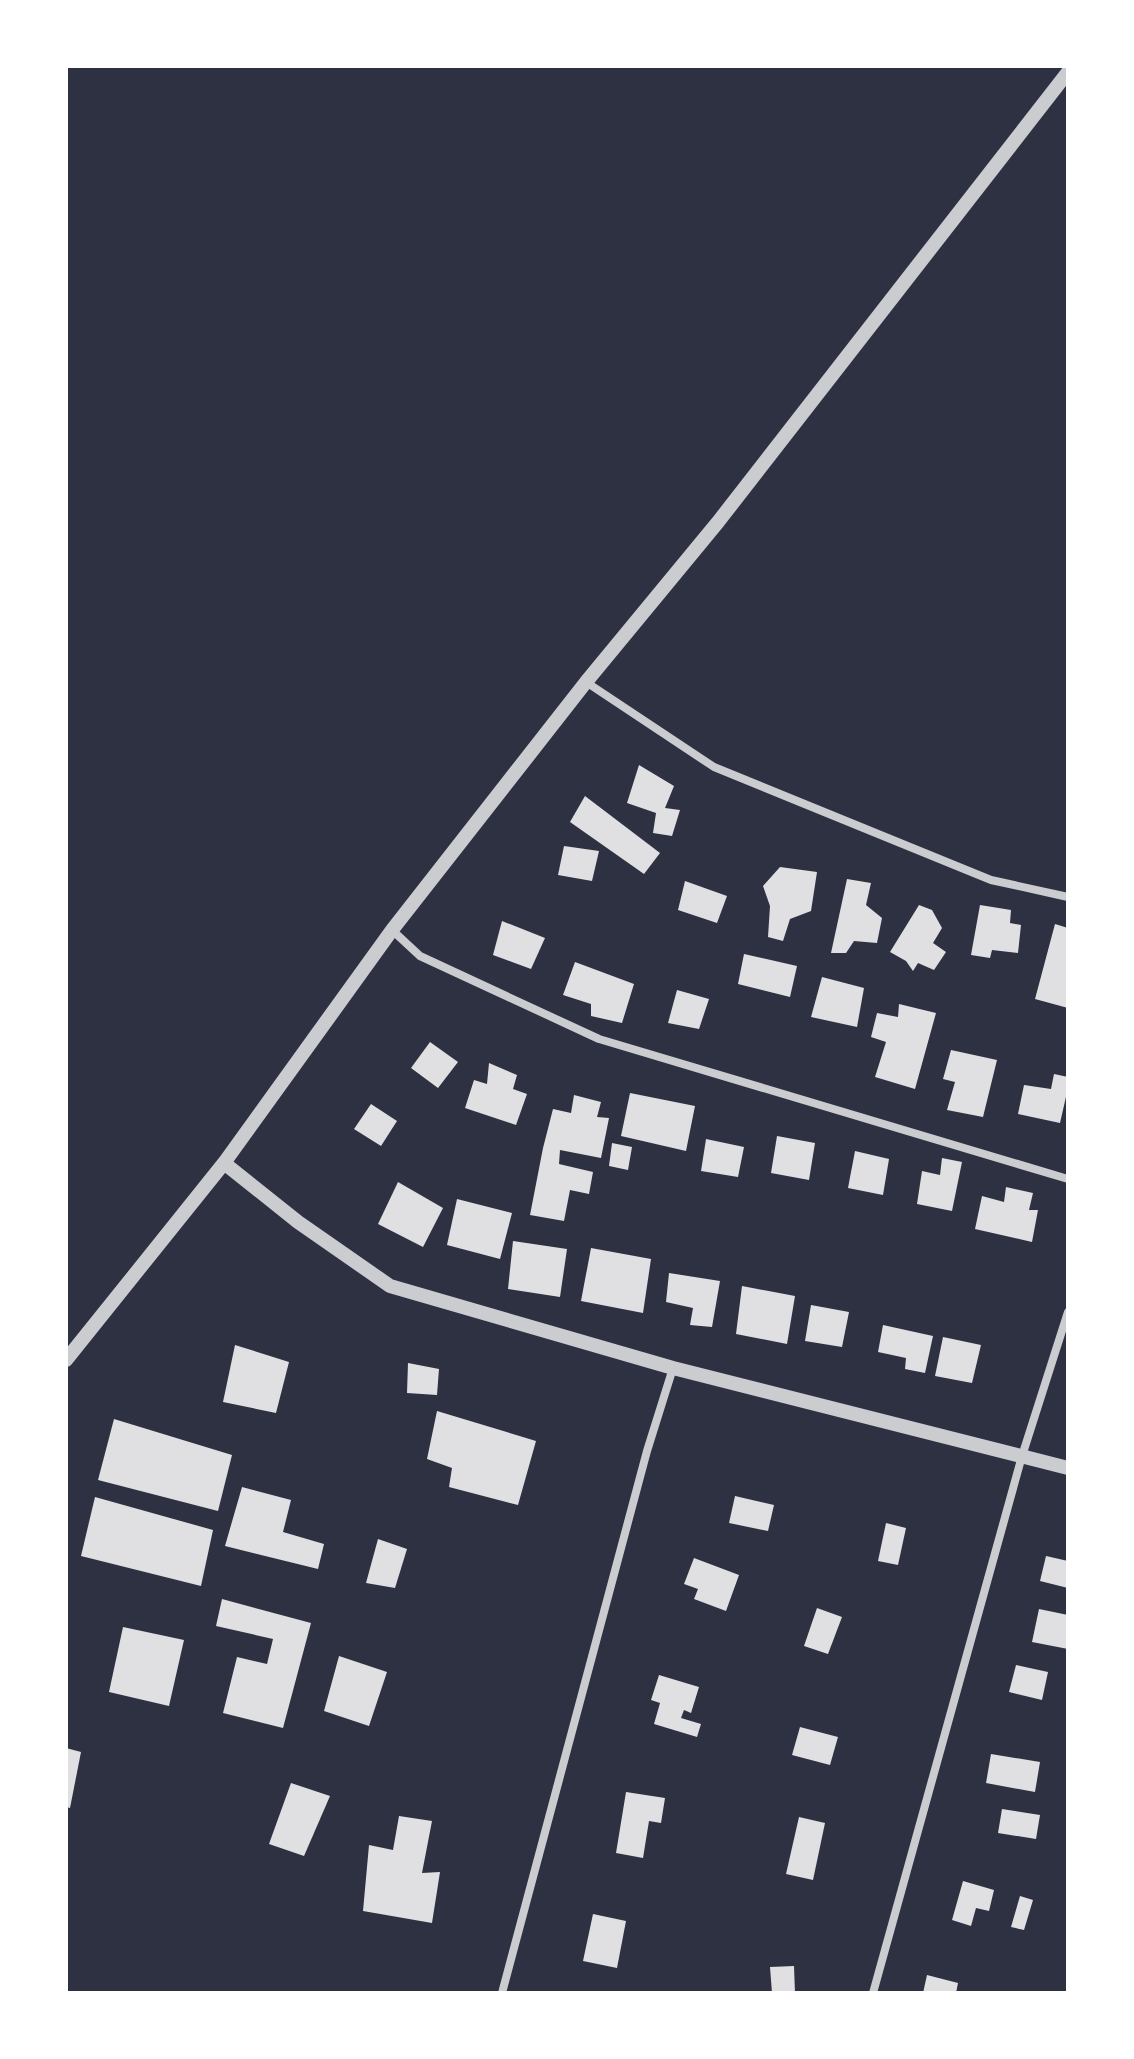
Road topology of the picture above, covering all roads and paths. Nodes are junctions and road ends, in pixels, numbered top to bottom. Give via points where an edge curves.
1 (1068, 72) edge
2 (586, 682) junction
3 (1068, 897) edge
4 (392, 930) junction
5 (224, 1163) junction
6 (1068, 1179) edge
7 (1068, 1312) edge
8 (66, 1360) edge
9 (673, 1368) junction
10 (1022, 1456) junction
11 (1068, 1468) edge
12 (502, 1993) edge
13 (873, 1993) edge

1 - 2 street via 728,510
2 - 3 street via 714,767 991,880
2 - 4 street
4 - 5 street
4 - 6 street via 420,956 599,1039
5 - 8 street
5 - 9 street via 390,1286
7 - 10 street
9 - 10 street
9 - 12 street
10 - 11 street
10 - 13 street

